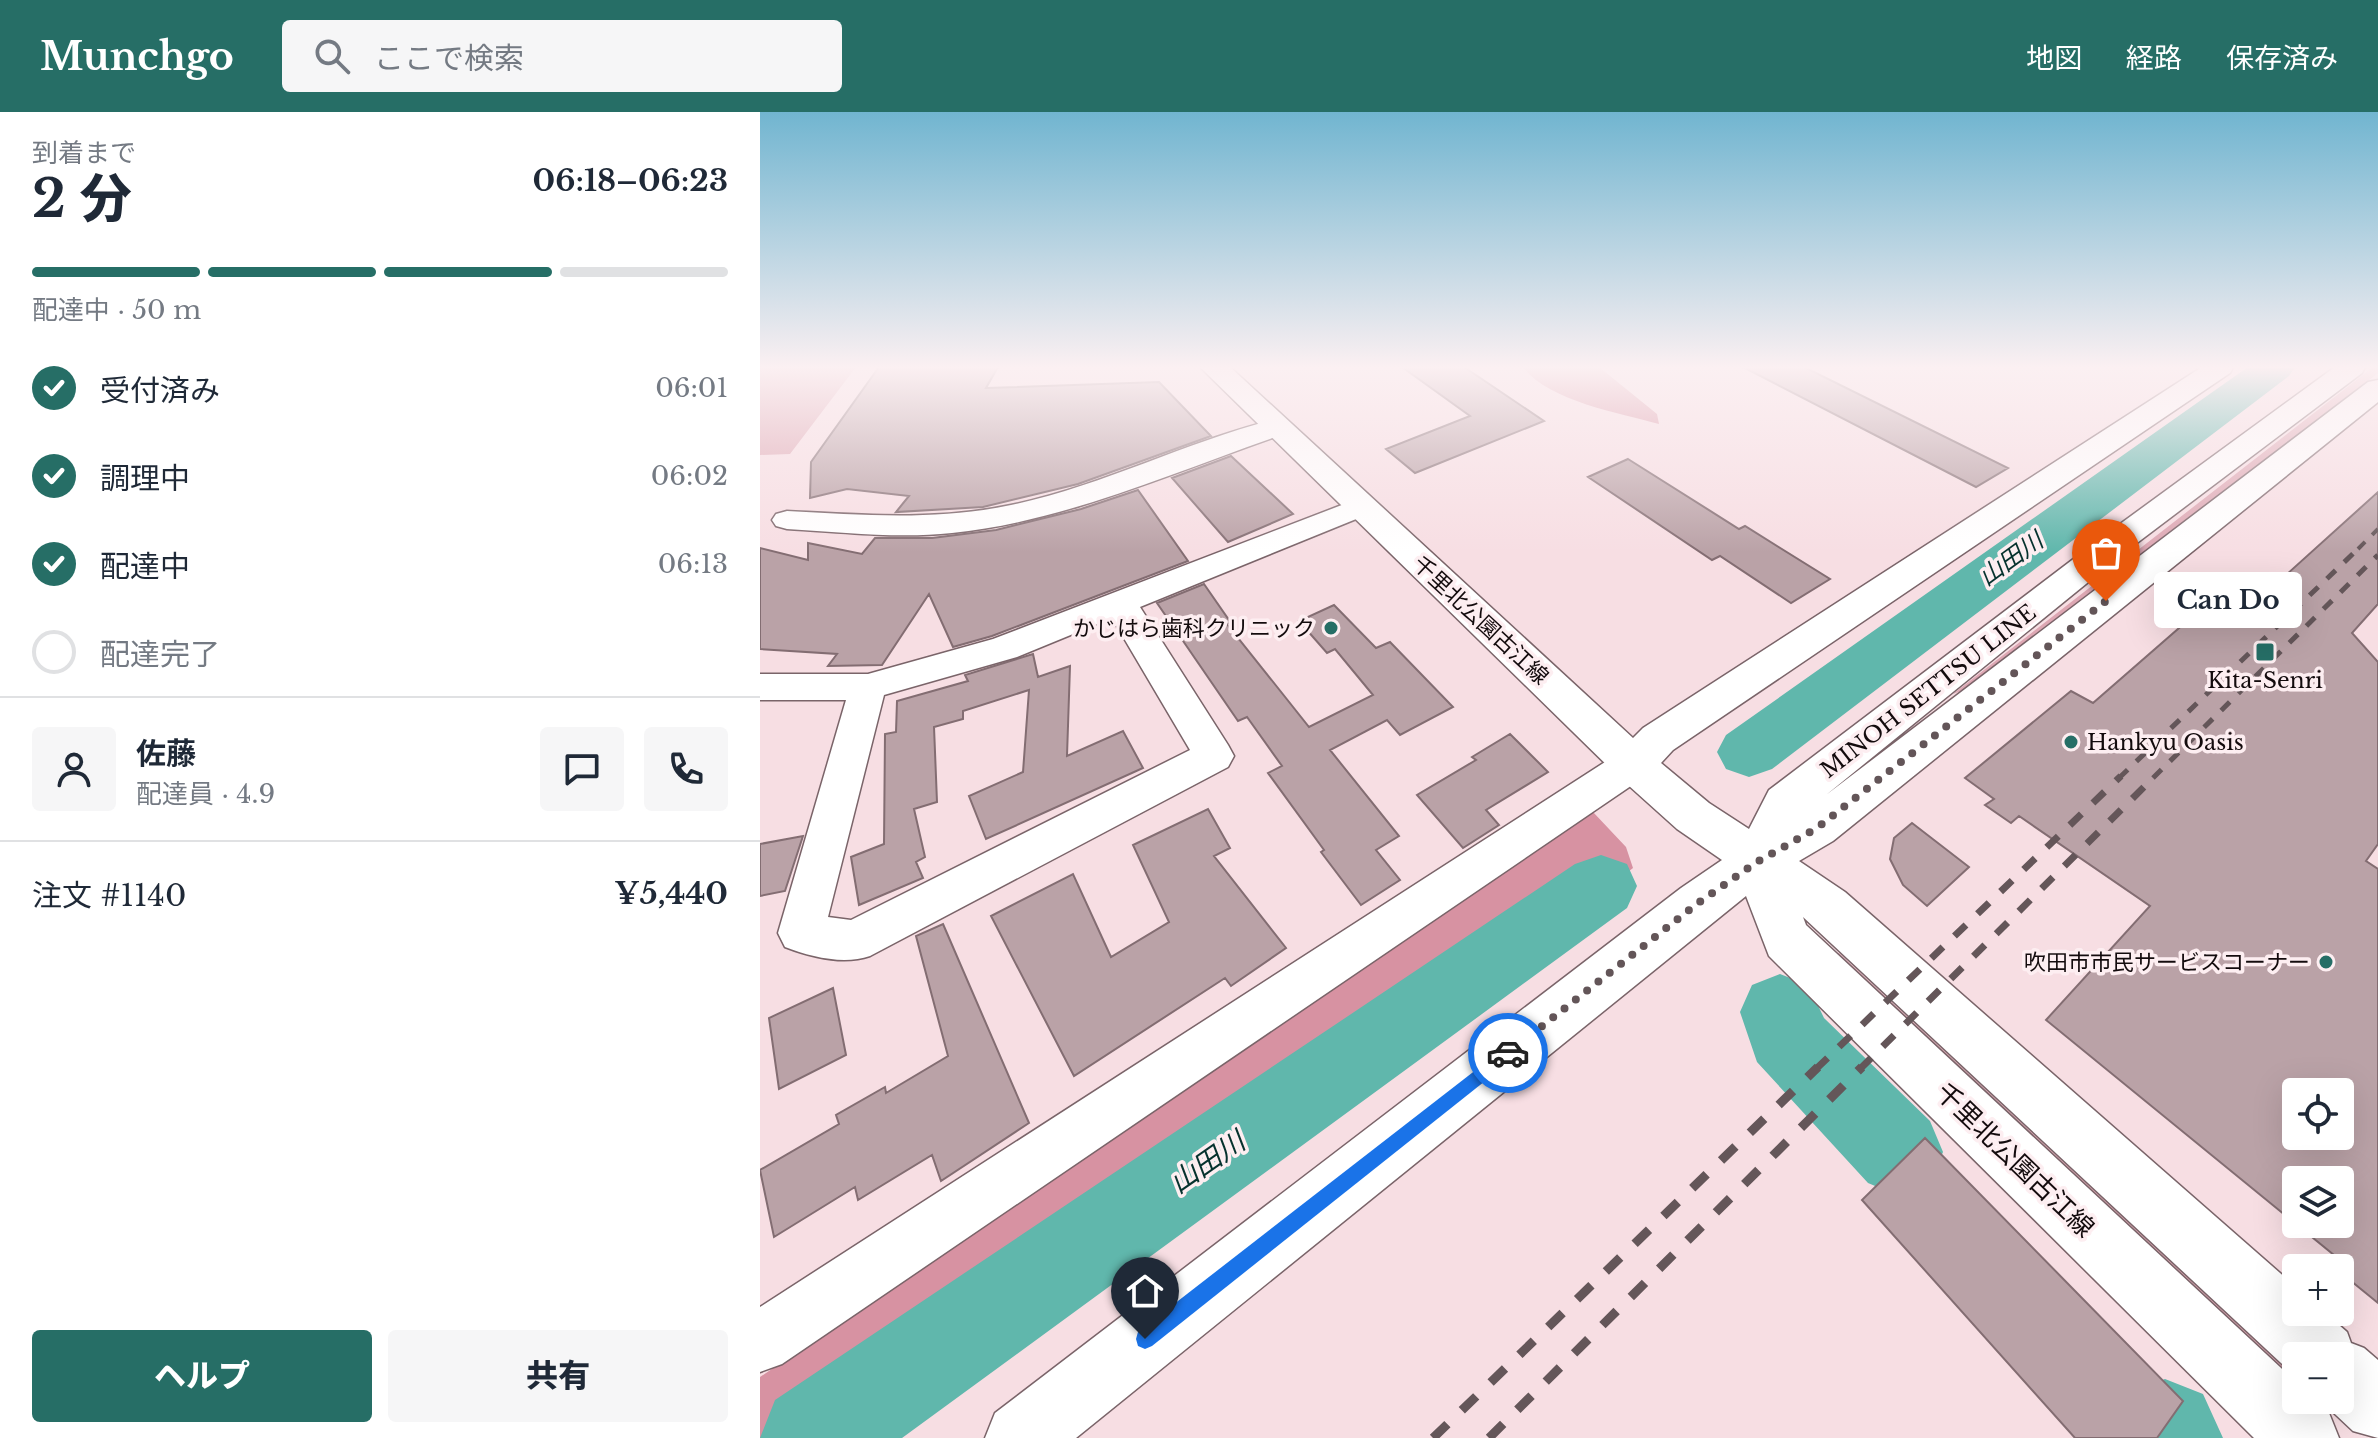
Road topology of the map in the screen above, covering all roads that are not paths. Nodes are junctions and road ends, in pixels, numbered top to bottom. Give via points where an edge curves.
1 (1271, 429) edge
2 (1279, 429) edge
3 (2127, 429) edge
4 (2269, 429) edge
5 (2326, 429) edge
6 (1360, 507) junction
7 (787, 520) dead end
8 (1121, 604) junction
9 (760, 687) edge
10 (868, 687) junction
11 (1633, 764) junction
12 (1757, 862) junction
13 (760, 1342) edge
14 (2308, 1342) edge
15 (2354, 1385) edge
16 (2378, 1406) edge
17 (1020, 1438) edge
18 (2304, 1438) edge

1 - 7 street via 1043,506 976,521 912,527
2 - 6 street, 千里北公園古江線
3 - 11 street via 1658,739
4 - 12 street, MINOH SETTSU LINE via 1785,803
5 - 12 street, MINOH SETTSU LINE via 1817,828
6 - 8 street
6 - 11 street, 千里北公園古江線
8 - 10 street via 1005,648
8 - 10 street via 1214,756 854,941 801,933
9 - 10 street
11 - 12 street, 千里北公園古江線
11 - 13 street
12 - 14 street, 千里北公園古江線 via 1828,907
12 - 17 street, MINOH SETTSU LINE via 1698,903
12 - 18 street, 千里北公園古江線 via 1787,940
15 - 16 street

